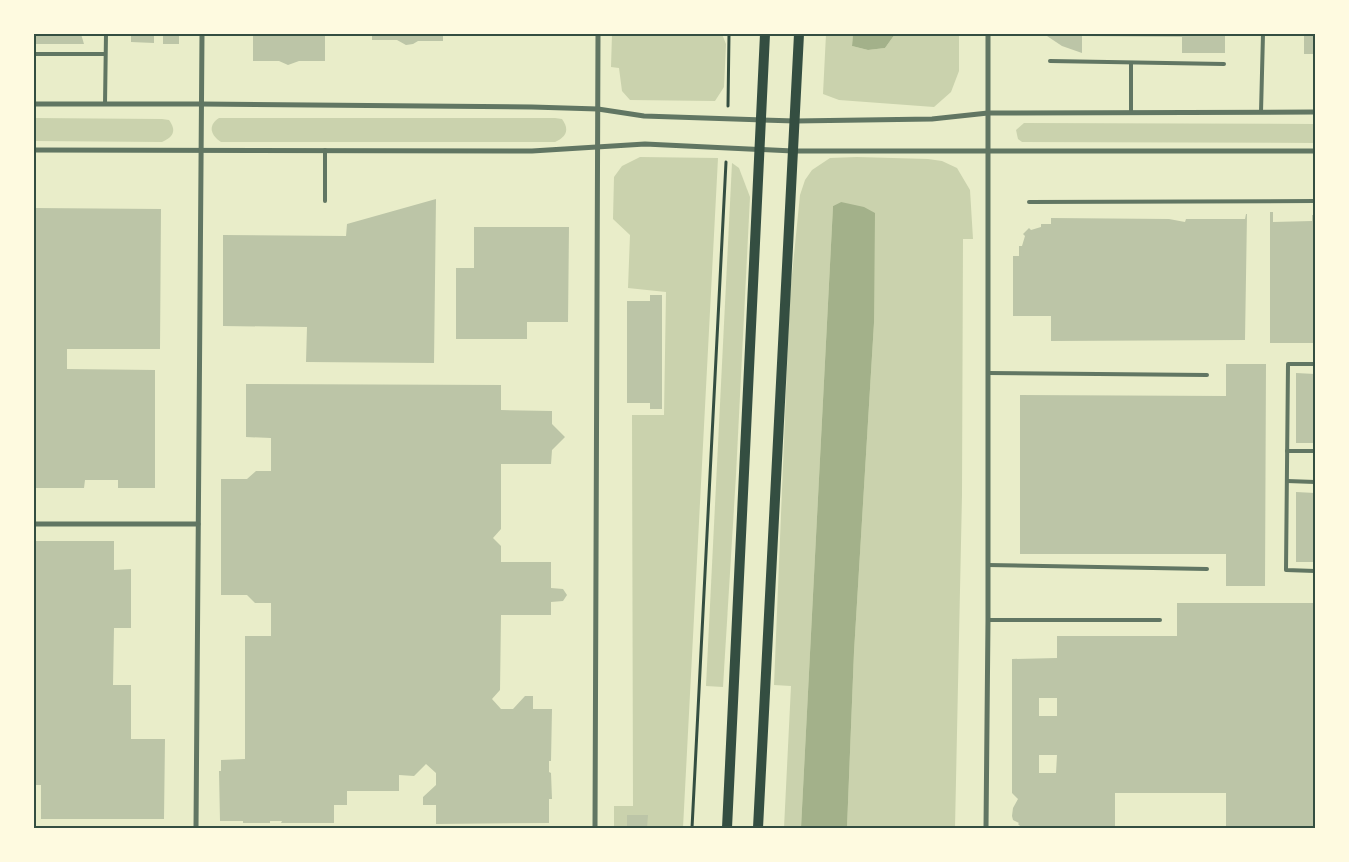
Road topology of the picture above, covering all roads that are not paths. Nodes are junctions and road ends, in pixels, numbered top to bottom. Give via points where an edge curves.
1 (106, 34) edge
2 (202, 34) edge
3 (598, 34) edge
4 (764, 34) edge
5 (799, 34) edge
6 (988, 34) edge
7 (1263, 34) edge
8 (34, 54) edge
9 (105, 54) junction
10 (1050, 61) dead end
11 (1131, 63) junction
12 (1224, 64) dead end
13 (34, 104) edge
14 (105, 104) junction
15 (201, 104) junction
16 (598, 109) junction
17 (1131, 112) junction
18 (1261, 112) junction
19 (1315, 112) edge
20 (988, 113) junction
21 (760, 120) junction
22 (794, 121) junction
23 (598, 148) junction
24 (759, 149) junction
25 (34, 150) edge
26 (200, 150) junction
27 (325, 150) junction
28 (1315, 150) edge
29 (793, 151) junction
30 (988, 151) junction
31 (325, 201) dead end
32 (1315, 201) edge
33 (1029, 202) dead end
34 (1315, 364) edge
35 (988, 373) junction
36 (1207, 375) dead end
37 (1287, 451) junction
38 (1315, 451) edge
39 (1287, 482) junction
40 (1315, 482) edge
41 (34, 524) edge
42 (198, 524) junction
43 (988, 565) junction
44 (1207, 569) dead end
45 (1315, 571) edge
46 (988, 620) junction
47 (1160, 620) dead end
48 (196, 828) edge
49 (595, 828) edge
50 (727, 828) edge
51 (758, 828) edge
52 (986, 828) edge

1 - 9 lane
2 - 15 street
3 - 16 street
4 - 21 main road
5 - 22 main road
6 - 20 street
7 - 18 lane
8 - 9 lane
9 - 14 lane
10 - 11 lane
11 - 12 lane
11 - 17 lane
13 - 14 street
14 - 15 street
15 - 16 street
15 - 26 street
16 - 21 street via 644,116
16 - 23 street
17 - 18 street
17 - 20 street
18 - 19 street
20 - 22 street via 932,119
20 - 30 street
21 - 22 street
21 - 24 main road
22 - 29 main road
23 - 24 street via 645,144
23 - 27 street via 532,151
23 - 49 street
24 - 29 street
24 - 50 main road
25 - 26 street
26 - 27 street
26 - 42 street
27 - 31 lane
28 - 30 street
29 - 30 street
29 - 51 main road
30 - 35 street
32 - 33 lane
34 - 37 lane via 1288,364
35 - 36 lane
35 - 43 street
37 - 38 lane
37 - 39 lane
39 - 40 lane
39 - 45 lane via 1286,570
41 - 42 street
42 - 48 street
43 - 44 lane
43 - 46 street
46 - 47 lane
46 - 52 street

